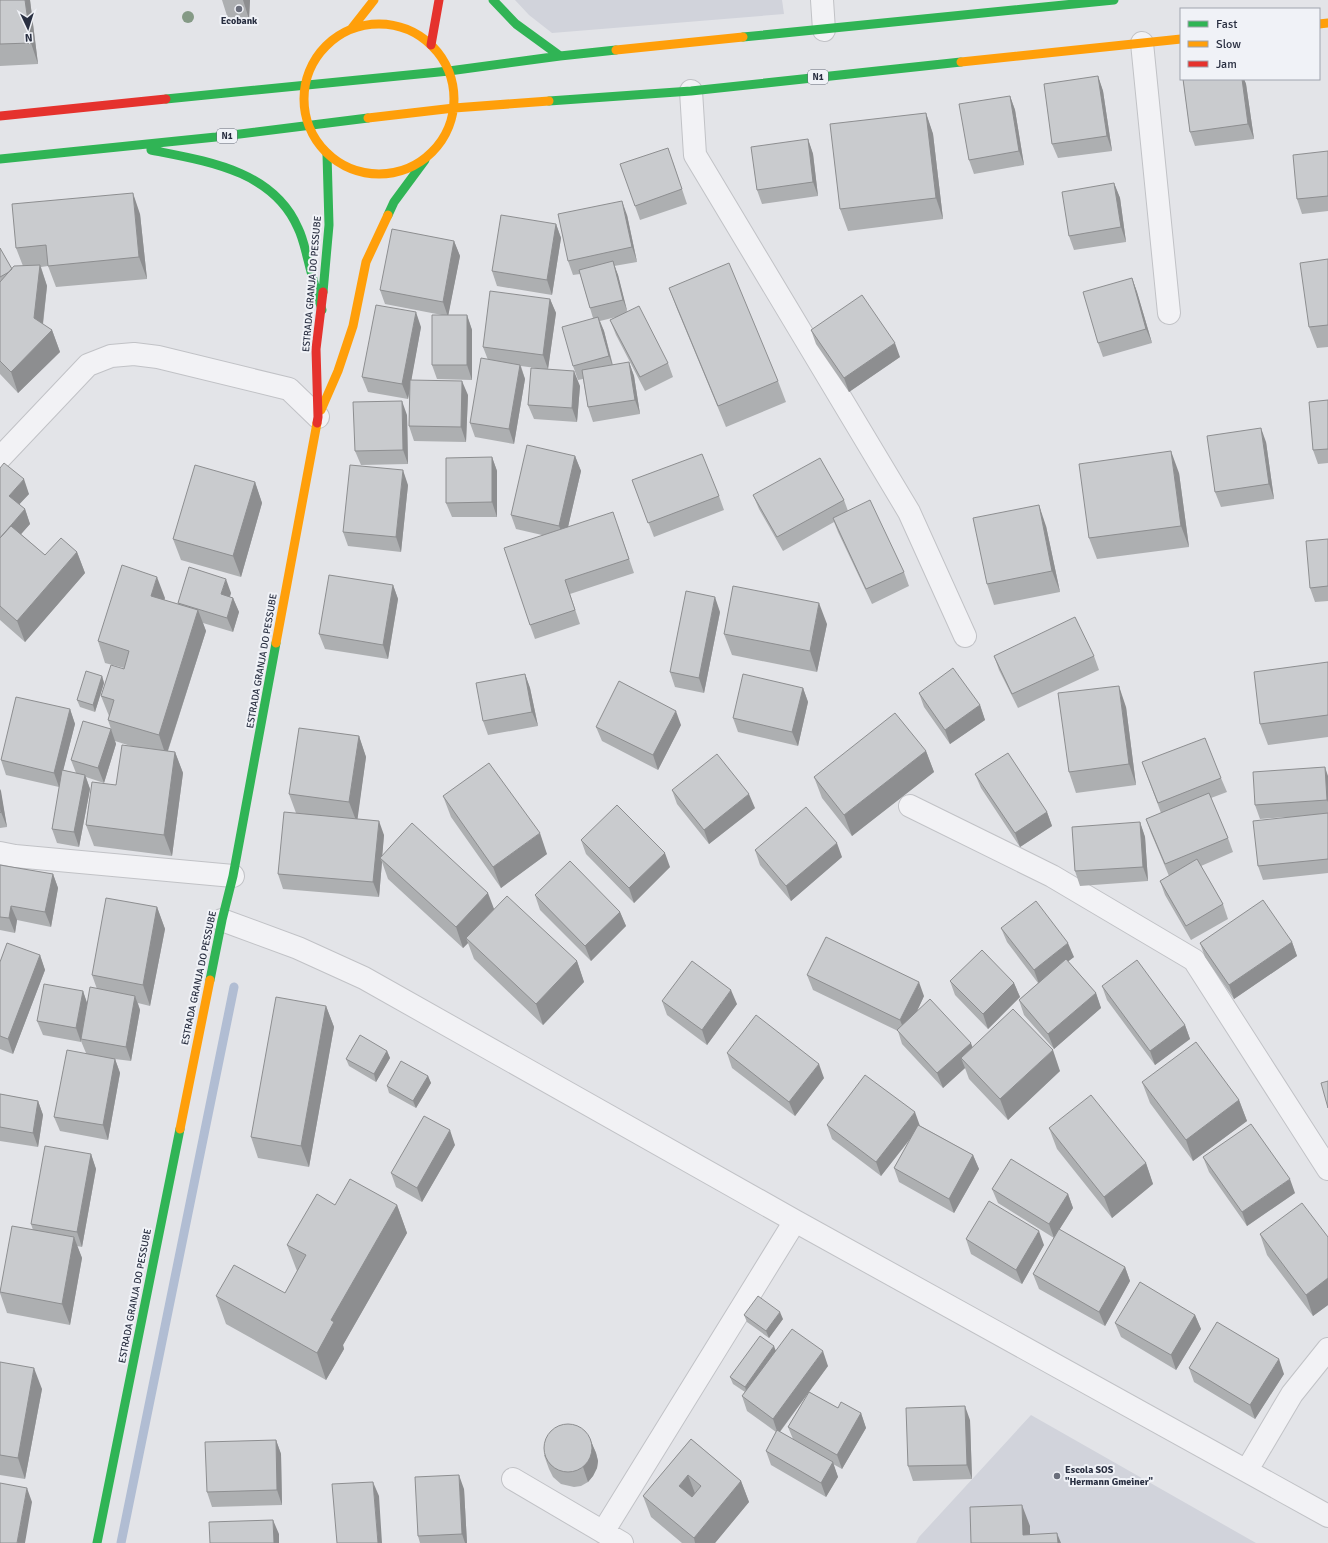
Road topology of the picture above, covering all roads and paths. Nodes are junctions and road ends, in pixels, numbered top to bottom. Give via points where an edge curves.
1 (374, 0) edge
2 (439, 0) edge
3 (494, 0) edge
4 (822, 0) edge
5 (1114, 0) edge
6 (352, 28) junction
7 (824, 30) junction
8 (1180, 39) edge
9 (1142, 43) junction
10 (431, 45) junction
11 (560, 56) junction
12 (449, 71) junction
13 (304, 86) junction
14 (691, 91) junction
15 (454, 108) junction
16 (0, 116) edge
17 (308, 126) junction
18 (128, 146) junction
19 (327, 154) junction
20 (0, 159) edge
21 (425, 160) junction
22 (322, 310) junction
23 (1169, 313) dead end
24 (318, 417) junction
25 (0, 458) edge
26 (965, 636) dead end
27 (910, 806) dead end
28 (0, 853) edge
29 (233, 876) junction
30 (222, 920) junction
31 (1328, 1169) edge
32 (795, 1221) junction
33 (1328, 1349) edge
34 (1247, 1470) junction
35 (513, 1478) dead end
36 (1328, 1516) edge
37 (603, 1532) junction
38 (97, 1543) edge
39 (622, 1543) edge

1 - 6 main road
2 - 10 main road
3 - 11 main road via 520,29
4 - 7 street
5 - 7 main road
6 - 10 main road, ESTRADA GRANJA DO PESSUBE via 389,25 409,30
6 - 13 main road via 319,53
7 - 11 main road
8 - 9 main road, N1
9 - 14 main road, N1
9 - 23 street
10 - 12 main road, ESTRADA GRANJA DO PESSUBE
11 - 12 main road
12 - 13 main road
12 - 15 main road, ESTRADA GRANJA DO PESSUBE via 454,90
13 - 16 main road
13 - 17 main road via 304,107
14 - 15 main road, N1
14 - 26 street via 695,155 909,512
15 - 17 main road, N1
15 - 21 main road, ESTRADA GRANJA DO PESSUBE via 442,140
17 - 18 main road, N1
17 - 19 main road
18 - 20 main road, N1
18 - 22 main road via 219,164 251,176 272,192 298,226
19 - 21 main road via 344,165 363,172 383,174 403,170
19 - 22 main road, ESTRADA GRANJA DO PESSUBE via 329,225
21 - 24 main road, ESTRADA GRANJA DO PESSUBE via 394,202 366,262 353,326 338,371
22 - 24 main road, ESTRADA GRANJA DO PESSUBE via 316,349
24 - 25 street via 289,388 158,357 134,354 111,356 88,365
24 - 29 main road, ESTRADA GRANJA DO PESSUBE
27 - 31 street via 1052,876 1194,960
28 - 29 street
29 - 30 main road, ESTRADA GRANJA DO PESSUBE
30 - 32 street via 298,948 364,978
30 - 38 main road, ESTRADA GRANJA DO PESSUBE
32 - 34 street
32 - 37 street
33 - 34 street via 1292,1394
34 - 36 street
35 - 37 street
37 - 39 street

